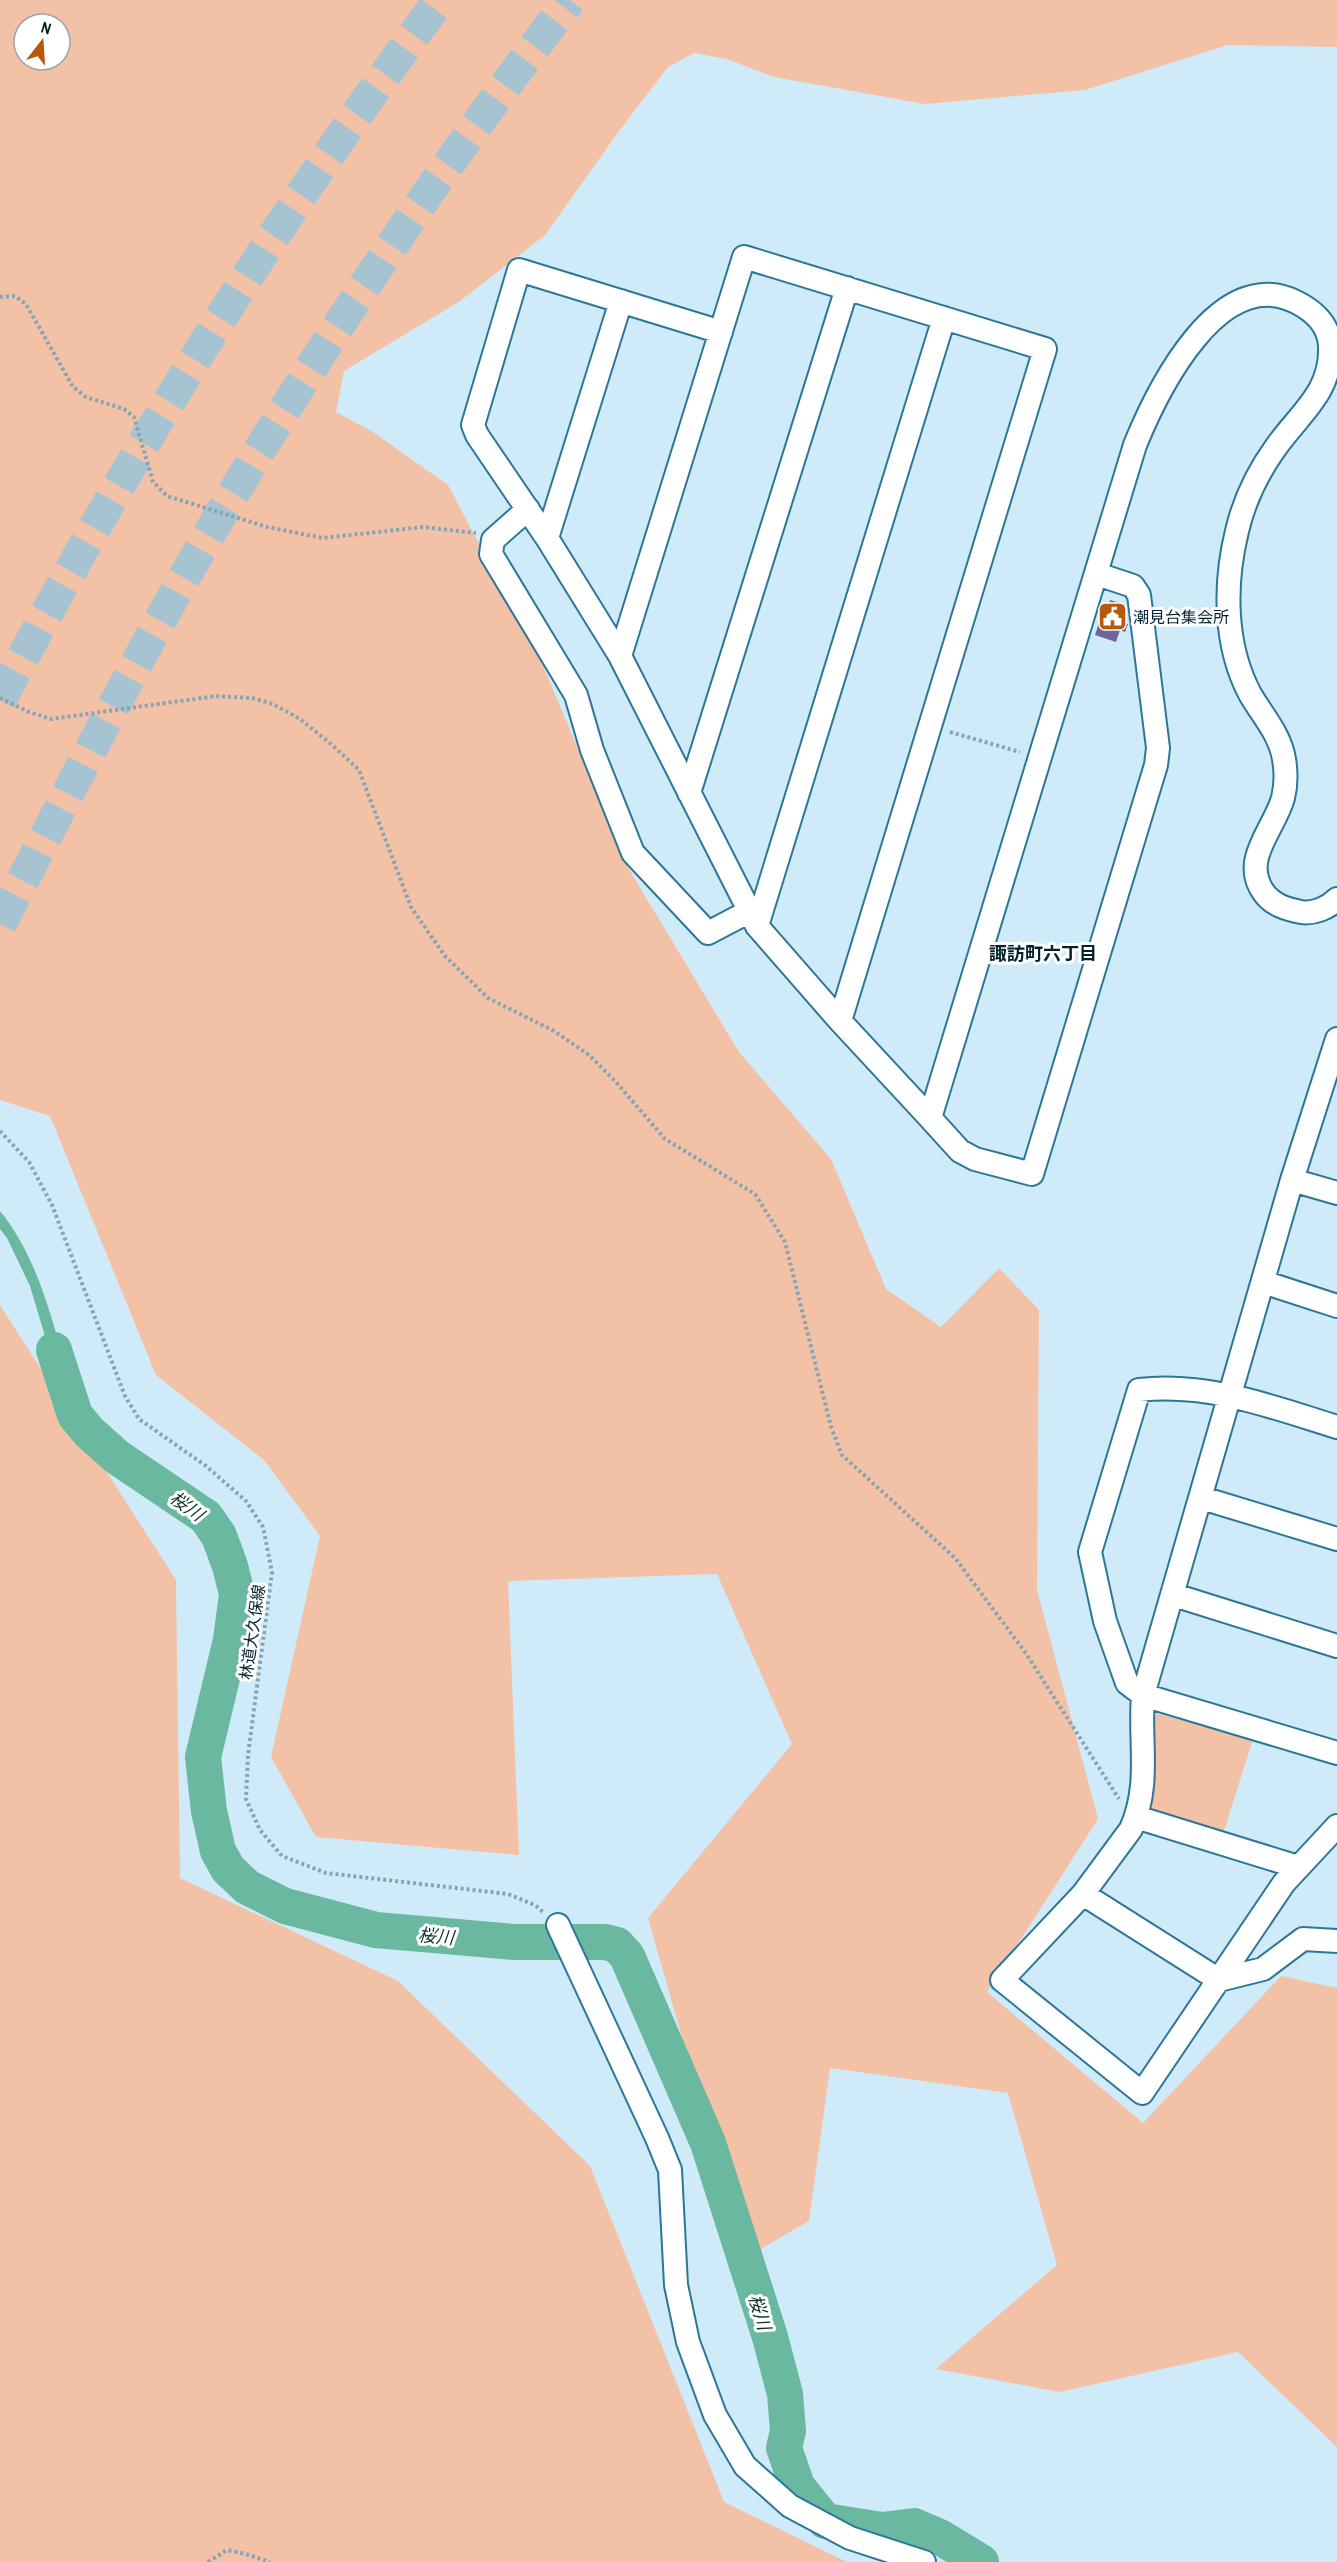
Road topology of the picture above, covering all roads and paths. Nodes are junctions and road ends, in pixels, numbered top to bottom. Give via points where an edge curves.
1 (847, 288) junction
2 (0, 297) edge
3 (621, 301) junction
4 (944, 318) junction
5 (721, 332) junction
6 (528, 509) junction
7 (483, 533) dead end
8 (547, 538) junction
9 (1097, 574) junction
10 (620, 656) junction
11 (0, 698) edge
12 (931, 727) junction
13 (1041, 758) junction
14 (688, 793) junction
15 (1337, 899) edge
16 (752, 919) junction
17 (840, 1021) junction
18 (1337, 1039) edge
19 (1331, 1076) edge
20 (930, 1118) junction
21 (0, 1131) edge
22 (1292, 1180) junction
23 (1337, 1193) edge
24 (1263, 1282) junction
25 (1337, 1306) edge
26 (1231, 1394) junction
27 (1337, 1427) edge
28 (1202, 1498) junction
29 (1337, 1539) edge
30 (1174, 1595) junction
31 (1337, 1646) edge
32 (1143, 1695) junction
33 (1337, 1752) edge
34 (1119, 1799) dead end
35 (1136, 1817) junction
36 (1337, 1826) edge
37 (1298, 1867) junction
38 (1083, 1894) junction
39 (558, 1925) joint
40 (1337, 1941) edge
41 (1219, 1980) junction
42 (208, 2562) edge
43 (270, 2562) edge
44 (924, 2562) edge

1 - 4 street
1 - 5 street via 744,256
1 - 14 street
2 - 7 path via 15,296 26,304 73,387 86,397 124,409 134,417 153,482 167,496 267,527 323,538 423,527
3 - 5 street
3 - 6 street via 519,270 473,425
3 - 8 street
4 - 12 street via 1046,349
4 - 16 street
5 - 10 street
6 - 8 street
6 - 16 street via 493,540 491,554 576,695 592,750 633,853 708,933
8 - 10 street
9 - 13 street
9 - 15 street via 1135,446 1152,404 1180,358 1211,320 1242,300 1270,295 1311,309 1324,325 1330,344 1323,388 1256,478 1237,530 1228,611 1234,655 1284,756 1284,796 1254,866 1256,883 1270,901 1290,910 1308,913
9 - 20 street via 1133,586 1139,595 1158,748 1032,1174 975,1159 960,1150
10 - 14 street
11 - 34 path via 51,719 216,696 252,698 300,719 359,770 411,907 445,956 489,998 554,1031 589,1055 665,1139 755,1194 785,1242 831,1427 843,1455 955,1558 1025,1652
12 - 13 path
12 - 17 street
13 - 20 street
14 - 16 street
16 - 17 street
17 - 20 street
18 - 19 street
19 - 22 street
21 - 39 path, 林道大久保線 via 28,1162 52,1205 125,1395 139,1419 206,1466 246,1501 263,1527 272,1572 248,1755 246,1799 260,1830 282,1856 326,1873 508,1894 535,1905
22 - 23 street
22 - 24 street
24 - 25 street
24 - 26 street
26 - 27 street
26 - 28 street
26 - 32 street via 1139,1390 1090,1552 1105,1621 1127,1683
28 - 29 street
28 - 30 street
30 - 31 street
30 - 32 street
32 - 33 street
32 - 35 street via 1145,1763
35 - 37 street
35 - 38 street
36 - 37 street
37 - 41 street
38 - 41 street
38 - 41 street via 1002,1980 1142,2094
39 - 44 street via 670,2170 676,2285 688,2342 716,2415 745,2466 790,2506 850,2538
40 - 41 street via 1303,1940 1263,1969
42 - 43 path via 227,2550

